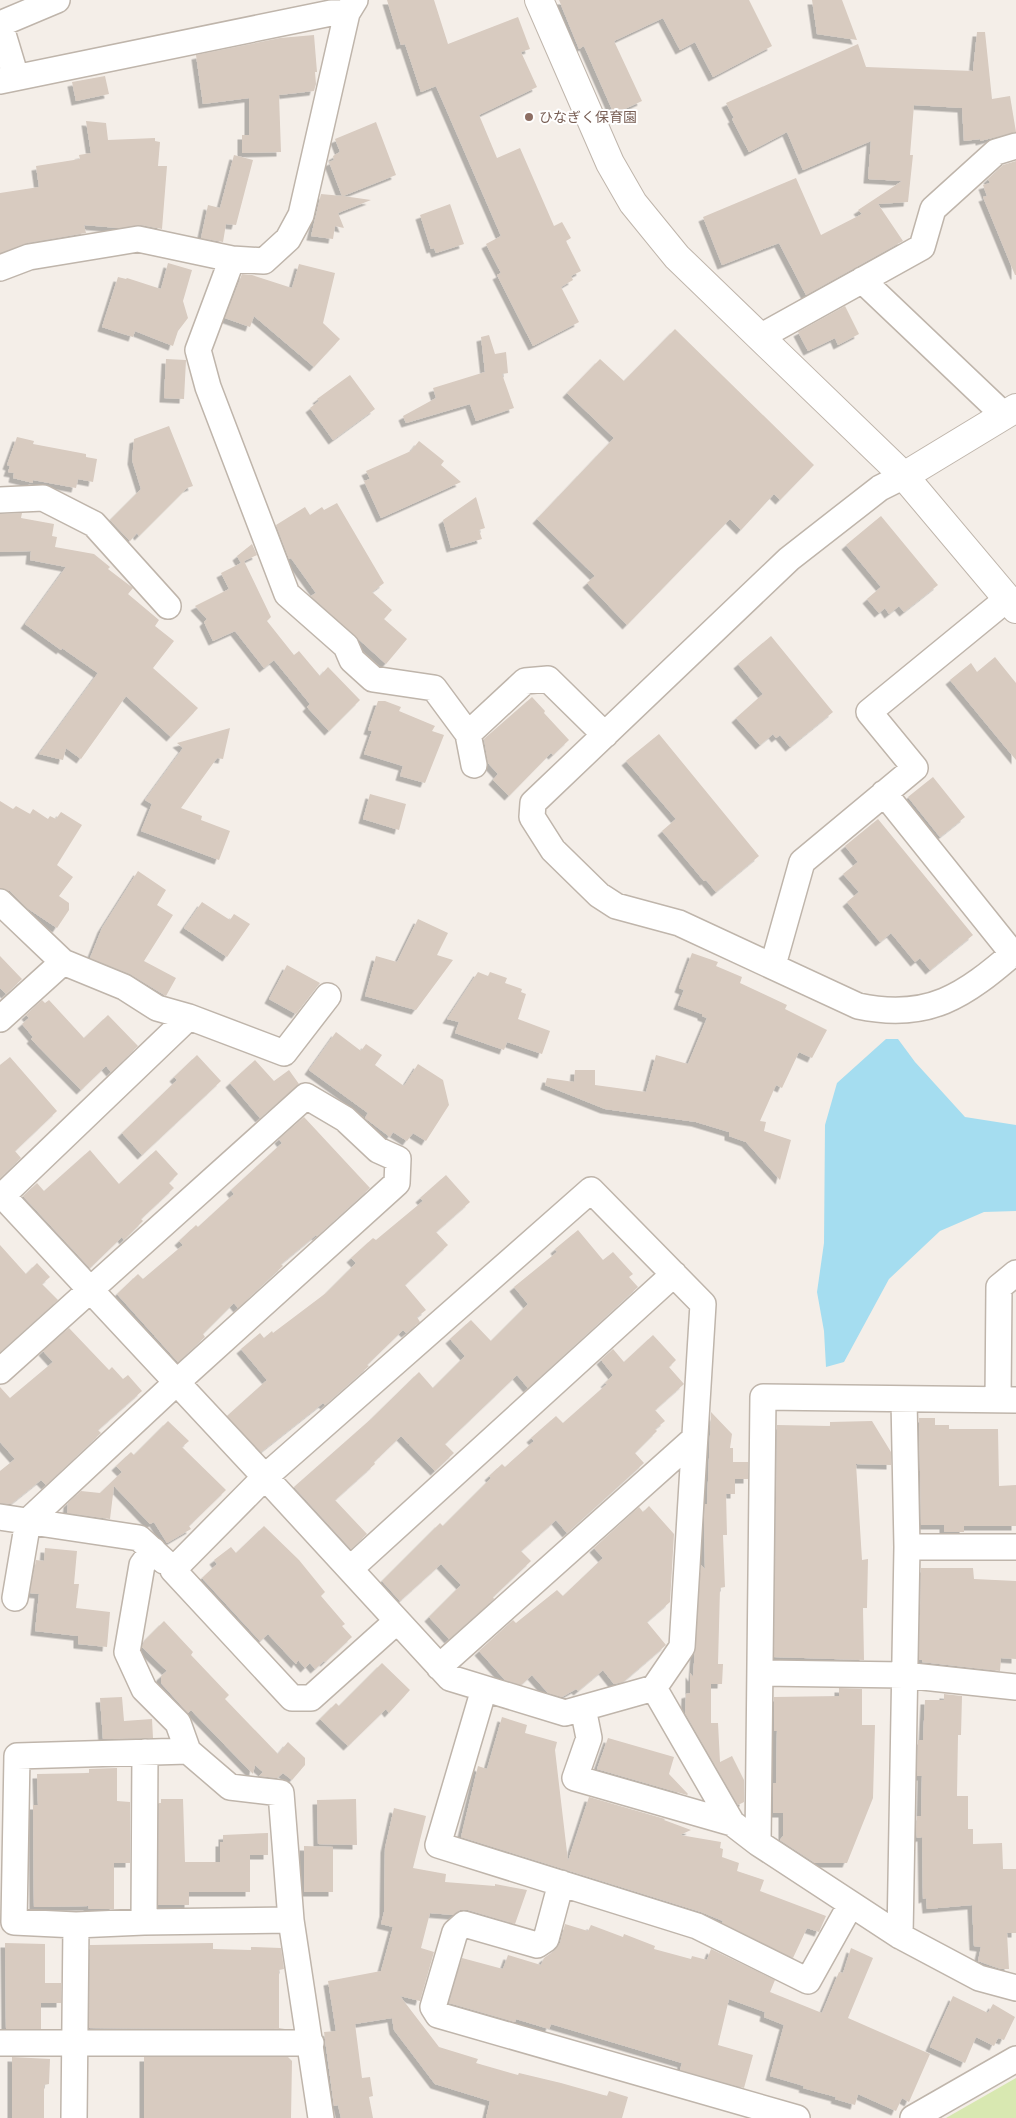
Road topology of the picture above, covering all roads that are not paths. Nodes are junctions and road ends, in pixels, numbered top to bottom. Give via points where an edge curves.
1 (57, 0) edge
2 (539, 0) edge
3 (351, 7) edge
4 (0, 24) edge
5 (8, 79) edge
6 (1016, 146) edge
7 (232, 259) junction
8 (0, 268) edge
9 (862, 280) junction
10 (763, 340) junction
11 (1010, 411) edge
12 (904, 476) junction
13 (0, 500) edge
14 (1012, 604) edge
15 (168, 606) dead end
16 (468, 734) junction
17 (604, 735) junction
18 (474, 764) dead end
19 (884, 793) junction
20 (0, 902) edge
21 (1014, 953) edge
22 (63, 962) junction
23 (773, 965) junction
24 (328, 996) dead end
25 (189, 1017) junction
26 (0, 1018) edge
27 (1, 1195) edge
28 (1016, 1273) edge
29 (674, 1274) junction
30 (90, 1289) junction
31 (0, 1371) edge
32 (177, 1382) junction
33 (904, 1400) junction
34 (1007, 1400) edge
35 (694, 1439) junction
36 (265, 1477) junction
37 (0, 1517) edge
38 (28, 1521) junction
39 (907, 1547) junction
40 (1016, 1547) edge
41 (152, 1550) junction
42 (350, 1569) junction
43 (173, 1570) junction
44 (15, 1598) dead end
45 (397, 1621) junction
46 (439, 1667) junction
47 (760, 1673) junction
48 (904, 1676) junction
49 (1016, 1687) edge
50 (654, 1688) junction
51 (484, 1689) junction
52 (582, 1708) junction
53 (188, 1750) junction
54 (145, 1752) junction
55 (732, 1823) junction
56 (758, 1843) junction
57 (561, 1883) junction
58 (851, 1904) junction
59 (291, 1920) junction
60 (7, 1922) edge
61 (144, 1922) junction
62 (76, 1925) junction
63 (900, 1936) junction
64 (1016, 1988) edge
65 (0, 2043) edge
66 (311, 2043) junction
67 (73, 2044) junction
68 (1016, 2059) edge
69 (74, 2118) edge
70 (321, 2118) edge
71 (797, 2118) edge
72 (913, 2118) edge

1 - 4 street
2 - 10 street via 610,163 633,203 677,257
3 - 5 street
3 - 7 street via 301,215 288,239 264,261
4 - 5 street
6 - 9 street via 996,152 933,209 922,247
7 - 8 street via 138,239 29,257
7 - 16 street via 198,350 208,387 287,594 346,646 352,660 374,679 434,688
9 - 10 street via 769,332
9 - 11 street
10 - 12 street
11 - 12 street
12 - 14 street
12 - 17 street via 880,488 789,559
13 - 15 street via 42,498 94,524
14 - 19 street via 869,712 915,768
16 - 17 street via 525,681 548,679
16 - 18 street
17 - 23 street via 533,803 532,817 552,850 598,895 616,906 679,923
19 - 21 street
19 - 23 street via 802,862
20 - 22 street
21 - 23 street via 969,990 947,1001 905,1010 882,1011 858,1006
22 - 25 street via 124,988 157,1008
22 - 26 street
24 - 25 street via 284,1053
25 - 27 street
27 - 30 street
28 - 34 street via 999,1286
29 - 35 street via 703,1304
29 - 36 street via 591,1190
29 - 42 street
30 - 31 street
30 - 32 street
30 - 32 street via 306,1096 344,1119 378,1150 398,1159 396,1182
32 - 36 street
32 - 38 street
33 - 34 street
33 - 39 street
33 - 47 street via 763,1397
35 - 46 street
35 - 50 street via 682,1647
36 - 42 street
36 - 43 street
37 - 38 street
38 - 41 street via 140,1538
38 - 44 street
39 - 40 street
39 - 48 street
41 - 43 street
41 - 53 street via 142,1565 126,1652 144,1689 178,1723
42 - 45 street
43 - 45 street via 292,1698 311,1698
45 - 46 street
46 - 51 street via 450,1678
47 - 48 street
47 - 56 street
48 - 49 street
48 - 63 street
50 - 52 street
50 - 55 street
51 - 52 street via 565,1713
51 - 57 street via 438,1845
52 - 55 street via 589,1738 575,1778
53 - 54 street
53 - 59 street via 230,1787 281,1792
54 - 60 street via 17,1756
54 - 61 street
55 - 56 street
56 - 58 street
57 - 58 street via 697,1926 808,1982
57 - 71 street via 546,1939 537,1945 464,1924 456,1932 433,2007 438,2015
58 - 63 street
59 - 61 street
59 - 66 street
60 - 62 street
61 - 62 street
62 - 67 street
63 - 64 street via 979,1978
65 - 67 street
66 - 67 street
66 - 70 street
67 - 69 street
68 - 72 street

